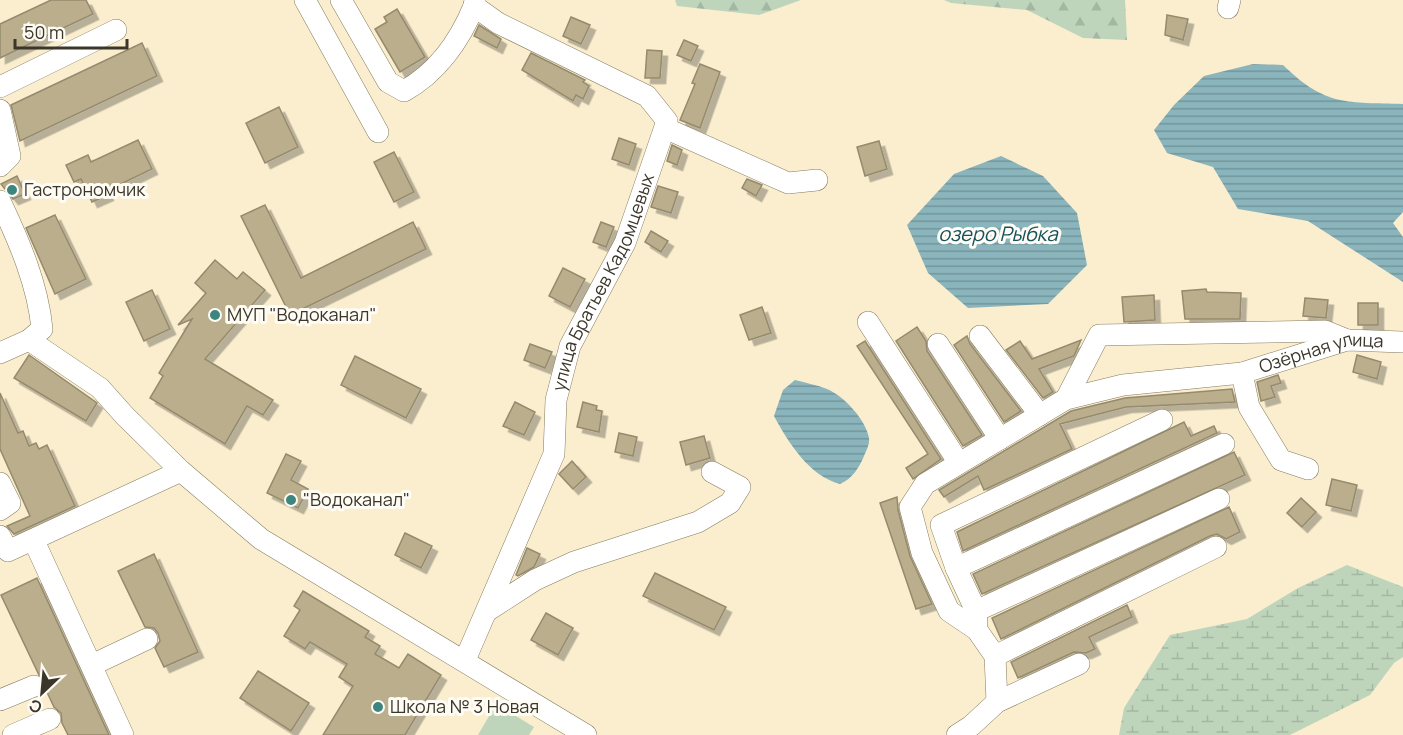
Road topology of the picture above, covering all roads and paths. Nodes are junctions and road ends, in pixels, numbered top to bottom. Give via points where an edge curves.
1 (305, 0) edge
2 (341, 0) edge
3 (475, 3) edge
4 (116, 30) dead end
5 (0, 87) edge
6 (0, 110) edge
7 (664, 128) junction
8 (378, 132) dead end
9 (13, 159) edge
10 (817, 180) dead end
11 (0, 201) edge
12 (867, 322) dead end
13 (980, 336) dead end
14 (29, 340) junction
15 (1347, 340) junction
16 (1403, 342) edge
17 (938, 344) dead end
18 (0, 353) edge
19 (1242, 373) junction
20 (1066, 399) junction
21 (1040, 415) junction
22 (1162, 420) dead end
23 (1000, 439) junction
24 (1224, 444) dead end
25 (959, 463) junction
26 (1308, 469) dead end
27 (182, 471) junction
28 (712, 472) dead end
29 (0, 483) edge
30 (1220, 499) dead end
31 (0, 510) edge
32 (0, 536) edge
33 (34, 541) junction
34 (1216, 547) dead end
35 (956, 568) junction
36 (487, 611) junction
37 (977, 621) junction
38 (147, 639) dead end
39 (996, 656) junction
40 (465, 660) junction
41 (1079, 664) dead end
42 (92, 665) junction
43 (34, 686) dead end
44 (0, 700) edge
45 (997, 702) junction
46 (50, 719) dead end
47 (13, 735) edge
48 (123, 735) edge
49 (586, 735) edge
50 (957, 735) edge

1 - 8 street
2 - 3 street via 388,82 404,91 422,81 463,34
3 - 7 street via 498,23 647,96 667,121
4 - 5 street
6 - 9 street
7 - 10 street via 788,183
7 - 36 street, улица Братьев Кадомцевых via 625,243 570,346 556,400 554,454
11 - 14 street via 39,303 42,329
12 - 25 street
13 - 21 street
14 - 18 street
14 - 27 street via 100,388
15 - 16 street, Озёрная улица
15 - 19 street, Озёрная улица
15 - 20 street via 1324,331 1099,335
17 - 23 street
19 - 20 street, Озёрная улица via 1123,385
19 - 26 street via 1249,407 1281,460
20 - 21 street
21 - 23 street
22 - 35 street via 941,525
23 - 25 street
24 - 35 street
25 - 37 street via 925,484 910,507 922,553 949,611
27 - 33 street
27 - 40 street via 261,539
28 - 36 street via 740,487 730,502 706,517 574,562 535,580
29 - 31 street via 10,503
30 - 37 street
32 - 33 street via 8,551
33 - 42 street
34 - 39 street
35 - 37 street
36 - 40 street, улица Братьев Кадомцевых
37 - 39 street
38 - 42 street
39 - 45 street
40 - 49 street
41 - 45 street
42 - 48 street
43 - 44 street
45 - 50 street
46 - 47 street

